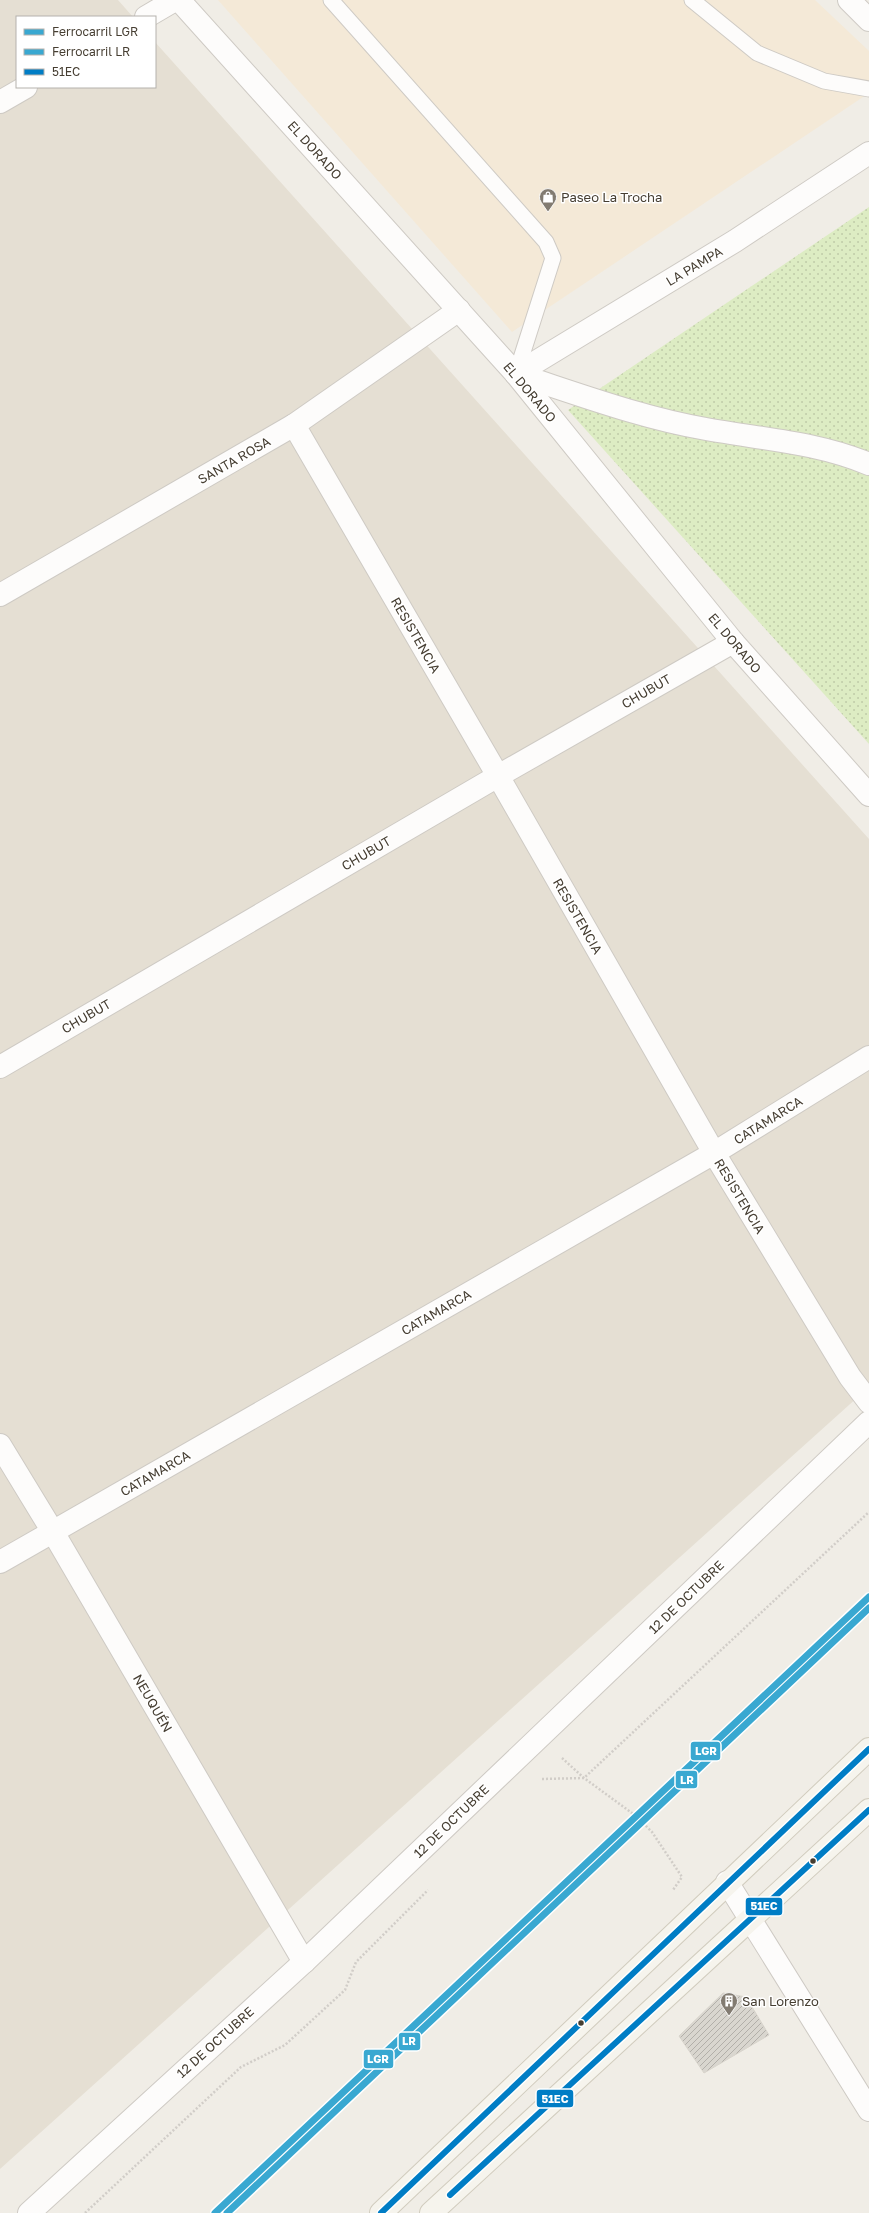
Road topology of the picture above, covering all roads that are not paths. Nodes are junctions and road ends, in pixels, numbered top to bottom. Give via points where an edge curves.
1 (175, 0) edge
2 (179, 0) edge
3 (331, 0) edge
4 (692, 0) edge
5 (849, 0) edge
6 (148, 16) edge
7 (869, 20) edge
8 (24, 88) edge
9 (869, 89) edge
10 (0, 102) edge
11 (869, 153) edge
12 (459, 310) junction
13 (516, 374) junction
14 (294, 425) junction
15 (869, 464) edge
16 (0, 595) edge
17 (733, 642) junction
18 (498, 776) junction
19 (869, 795) edge
20 (869, 1057) edge
21 (0, 1067) edge
22 (714, 1153) junction
23 (869, 1402) edge
24 (869, 1422) edge
25 (0, 1445) edge
26 (53, 1532) junction
27 (0, 1562) edge
28 (869, 1749) edge
29 (869, 1810) edge
30 (728, 1882) junction
31 (751, 1919) junction
32 (304, 1962) junction
33 (869, 2110) edge
34 (29, 2213) edge
35 (381, 2213) edge
36 (431, 2213) edge

1 - 6 street
2 - 12 street, EL DORADO
3 - 13 lane via 546,242 553,258
4 - 9 lane via 757,53 824,81
5 - 7 street
8 - 10 street
11 - 13 street, LA PAMPA via 735,241
12 - 13 street, EL DORADO
12 - 14 street, SANTA ROSA
13 - 15 street via 610,405 705,429 780,439 847,455
13 - 17 street, EL DORADO
14 - 16 street, SANTA ROSA
14 - 18 street, RESISTENCIA
17 - 18 street, CHUBUT
17 - 19 street, EL DORADO
18 - 21 street, CHUBUT
18 - 22 street, RESISTENCIA
20 - 22 street, CATAMARCA
22 - 23 street, RESISTENCIA via 846,1370
22 - 26 street, CATAMARCA
24 - 32 street, 12 DE OCTUBRE
25 - 26 street, NEUQUÉN
26 - 27 street, CATAMARCA
26 - 32 street, NEUQUÉN
28 - 30 main road
29 - 31 main road
30 - 31 street
30 - 35 main road
31 - 33 street
31 - 36 main road
32 - 34 street, 12 DE OCTUBRE

